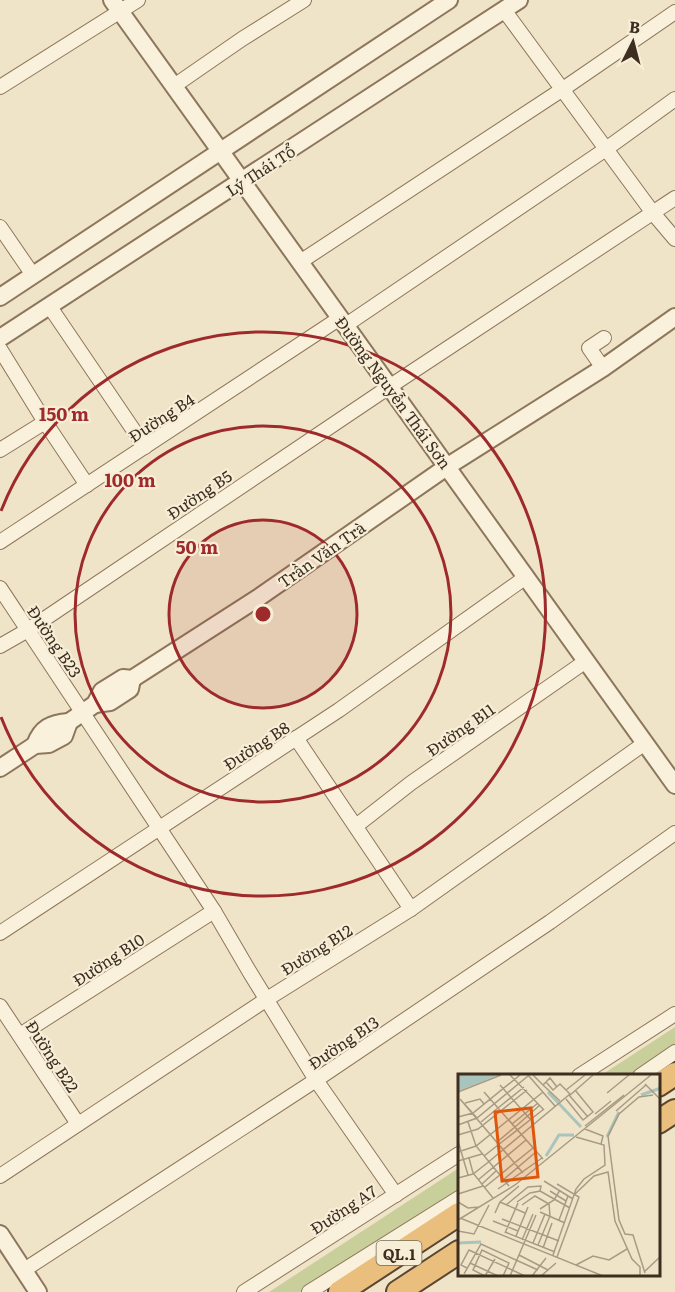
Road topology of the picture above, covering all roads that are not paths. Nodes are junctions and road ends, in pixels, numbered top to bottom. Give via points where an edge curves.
1 (138, 0) edge
2 (304, 0) edge
3 (449, 0) edge
4 (519, 0) edge
5 (501, 5) edge
6 (116, 6) edge
7 (675, 12) edge
8 (174, 86) junction
9 (0, 87) edge
10 (563, 89) junction
11 (675, 99) edge
12 (606, 149) junction
13 (221, 151) junction
14 (242, 181) junction
15 (675, 198) edge
16 (653, 213) junction
17 (0, 227) edge
18 (675, 239) edge
19 (300, 262) junction
20 (33, 275) junction
21 (0, 297) edge
22 (50, 307) junction
23 (675, 317) edge
24 (343, 322) junction
25 (0, 338) edge
26 (604, 338) dead end
27 (0, 349) edge
28 (603, 368) junction
29 (390, 387) junction
30 (45, 422) junction
31 (145, 447) junction
32 (0, 450) edge
33 (448, 466) junction
34 (87, 485) junction
35 (0, 542) edge
36 (526, 577) junction
37 (0, 588) edge
38 (27, 630) junction
39 (0, 646) edge
40 (586, 661) junction
41 (82, 713) junction
42 (296, 738) junction
43 (645, 743) junction
44 (0, 768) edge
45 (675, 785) edge
46 (356, 826) junction
47 (159, 829) junction
48 (675, 833) edge
49 (411, 909) junction
50 (214, 911) junction
51 (0, 933) edge
52 (267, 999) junction
53 (0, 1006) edge
54 (675, 1014) edge
55 (20, 1035) junction
56 (675, 1053) edge
57 (582, 1074) edge
58 (643, 1074) edge
59 (675, 1074) edge
60 (316, 1080) junction
61 (660, 1084) edge
62 (675, 1111) edge
63 (660, 1121) edge
64 (78, 1124) junction
65 (458, 1155) edge
66 (0, 1176) edge
67 (396, 1195) junction
68 (458, 1199) edge
69 (458, 1215) edge
70 (0, 1234) edge
71 (458, 1253) edge
72 (24, 1270) junction
73 (38, 1292) edge
74 (244, 1292) edge
75 (309, 1292) edge
76 (340, 1292) edge
77 (398, 1292) edge

1 - 6 street
2 - 8 street
3 - 13 street
4 - 5 street, Lý Thái Tổ
5 - 10 street
5 - 14 street, Lý Thái Tổ
6 - 8 street, Đường Nguyễn Thái Sơn
6 - 9 street
7 - 10 street
8 - 13 street, Đường Nguyễn Thái Sơn
10 - 12 street
10 - 19 street
11 - 12 street, Đường B4
12 - 16 street
12 - 24 street, Đường B4
13 - 14 street, Đường Nguyễn Thái Sơn
13 - 20 street
14 - 19 street, Đường Nguyễn Thái Sơn
14 - 22 street, Lý Thái Tổ
15 - 16 street, Đường B5
16 - 18 street
16 - 29 street, Đường B5
17 - 20 street
19 - 24 street, Đường Nguyễn Thái Sơn
20 - 21 street
22 - 25 street, Lý Thái Tổ
22 - 31 street
23 - 28 street, Trần Văn Trà
24 - 29 street, Đường Nguyễn Thái Sơn
24 - 31 street, Đường B4
26 - 28 street via 589,348
27 - 30 street
28 - 33 street, Trần Văn Trà
29 - 33 street, Đường Nguyễn Thái Sơn
29 - 38 street, Đường B5
30 - 32 street
30 - 34 street
31 - 34 street, Đường B4
33 - 36 street, Đường Nguyễn Thái Sơn
33 - 41 street, Trần Văn Trà via 258,598 132,679 123,678 102,692
34 - 35 street, Đường B4
36 - 40 street, Đường Nguyễn Thái Sơn
36 - 42 street, Đường B8
37 - 38 street, Đường B23
38 - 39 street, Đường B5
38 - 41 street, Đường B23
40 - 43 street, Đường Nguyễn Thái Sơn
40 - 46 street, Đường B11
41 - 44 street, Trần Văn Trà via 39,733 35,745
41 - 47 street, Đường B23
42 - 46 street
42 - 47 street, Đường B8
43 - 45 street, Đường Nguyễn Thái Sơn
43 - 49 street, Đường B12
46 - 49 street
47 - 50 street, Đường B23
47 - 51 street, Đường B8
48 - 60 street, Đường B13
49 - 52 street, Đường B12
50 - 52 street, Đường B23
50 - 55 street, Đường B10
52 - 60 street, Đường B23
52 - 64 street, Đường B12
53 - 55 street, Đường B22
54 - 57 street
55 - 64 street, Đường B22
56 - 58 street
59 - 61 highway
60 - 67 street, Đường B23
60 - 72 street, Đường B13
62 - 63 highway
64 - 66 street, Đường B12
65 - 67 street, Đường A7
67 - 74 street, Đường A7
68 - 75 street
69 - 76 highway, QL.1
70 - 72 street
71 - 77 highway, QL.1
72 - 73 street

